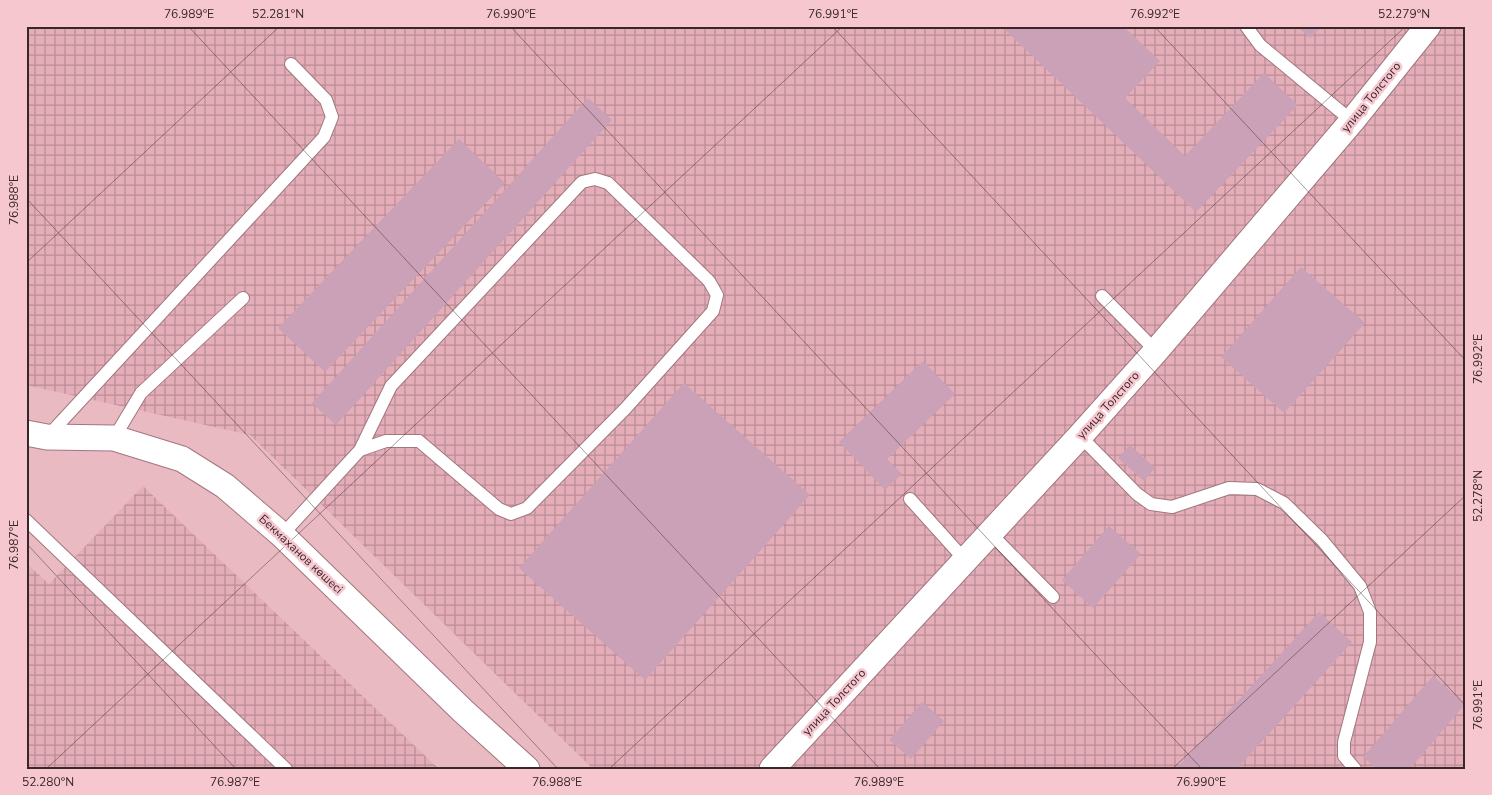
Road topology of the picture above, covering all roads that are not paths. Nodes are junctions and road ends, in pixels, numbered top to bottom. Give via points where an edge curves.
1 (1246, 26) edge
2 (1428, 26) edge
3 (291, 64) dead end
4 (1352, 121) junction
5 (1102, 296) dead end
6 (243, 298) dead end
7 (1156, 351) junction
8 (37, 435) edge
9 (1080, 436) junction
10 (114, 438) junction
11 (360, 450) junction
12 (910, 499) dead end
13 (26, 520) edge
14 (990, 533) junction
15 (282, 535) junction
16 (965, 560) junction
17 (1053, 597) dead end
18 (286, 769) edge
19 (527, 769) edge
20 (772, 769) edge
21 (1355, 769) edge

1 - 4 lane via 1260,45
2 - 4 street, улица Толстого
3 - 8 lane via 326,100 332,116 324,137
4 - 7 street, улица Толстого
5 - 7 lane
6 - 10 lane via 141,393
7 - 9 street, улица Толстого
8 - 10 street, Бекмаханов көшесі
9 - 14 street, улица Толстого
9 - 21 lane via 1151,504 1172,507 1229,488 1257,489 1284,503 1322,540 1360,586 1370,612 1370,642 1344,742 1344,756
10 - 15 street, Бекмаханов көшесі via 182,459 225,486
11 - 11 lane via 386,441 419,441 499,509 511,514 527,508 625,409 713,311 717,295 709,281 608,183 595,179 582,182 391,386
11 - 15 lane
12 - 16 lane
13 - 18 lane
14 - 16 street, улица Толстого
14 - 17 lane
15 - 19 street, Бекмаханов көшесі
16 - 20 street, улица Толстого

